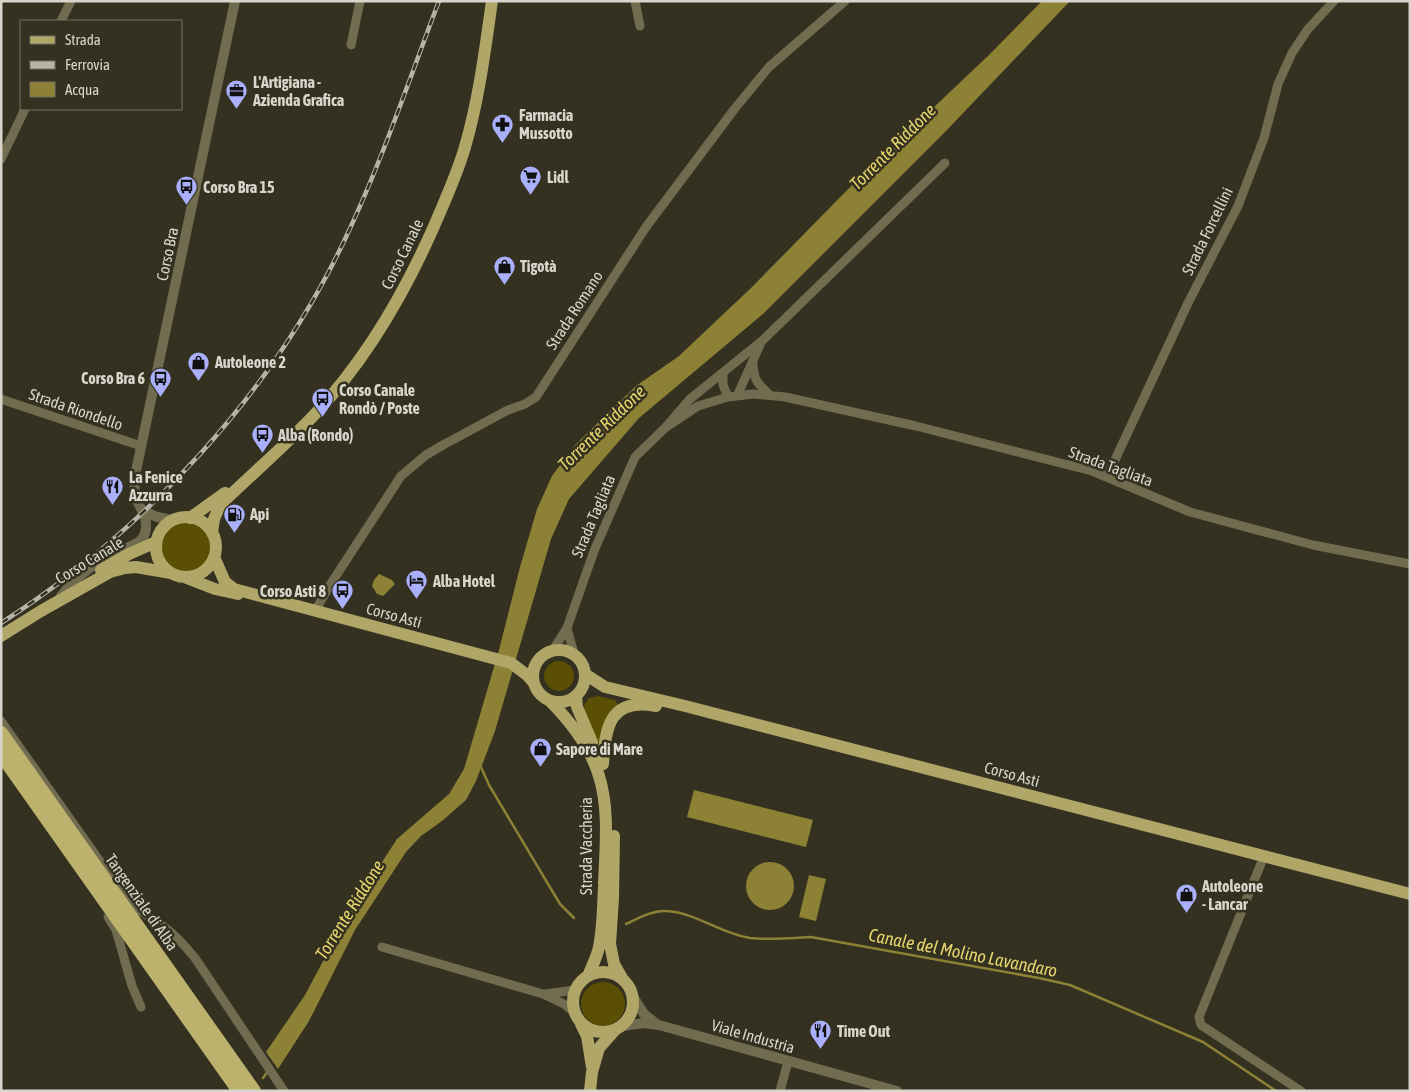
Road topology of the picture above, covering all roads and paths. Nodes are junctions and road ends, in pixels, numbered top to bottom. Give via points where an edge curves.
1 (71, 1) edge
2 (235, 1) edge
3 (360, 1) edge
4 (492, 1) edge
5 (635, 1) edge
6 (845, 1) edge
7 (1334, 1) edge
8 (62, 20) edge
9 (640, 26) dead end
10 (351, 45) dead end
11 (25, 110) edge
12 (1, 159) edge
13 (945, 163) dead end
14 (763, 340) junction
15 (752, 361) junction
16 (723, 373) junction
17 (770, 395) junction
18 (732, 396) junction
19 (1, 400) edge
20 (665, 428) junction
21 (141, 446) junction
22 (252, 475) junction
23 (1107, 477) junction
24 (144, 510) junction
25 (190, 518) junction
26 (172, 520) junction
27 (212, 533) junction
28 (156, 542) junction
29 (214, 557) junction
30 (1410, 564) edge
31 (171, 573) junction
32 (184, 577) junction
33 (61, 596) junction
34 (269, 599) junction
35 (41, 611) junction
36 (315, 611) junction
37 (567, 628) junction
38 (1, 636) edge
39 (553, 650) junction
40 (574, 654) junction
41 (541, 657) junction
42 (514, 664) junction
43 (586, 674) junction
44 (534, 683) junction
45 (605, 687) junction
46 (578, 694) junction
47 (549, 700) junction
48 (1, 721) edge
49 (1, 733) edge
50 (821, 741) junction
51 (1, 754) edge
52 (602, 764) junction
53 (1, 766) edge
54 (1264, 856) junction
55 (1410, 894) edge
56 (382, 947) dead end
57 (148, 951) junction
58 (588, 976) junction
59 (622, 978) junction
60 (575, 990) junction
61 (543, 994) junction
62 (632, 995) junction
63 (142, 1007) dead end
64 (577, 1018) junction
65 (659, 1025) junction
66 (619, 1028) junction
67 (788, 1062) junction
68 (592, 1072) junction
69 (239, 1091) edge
70 (254, 1091) edge
71 (284, 1091) edge
72 (590, 1091) edge
73 (780, 1091) edge
74 (897, 1091) edge
75 (1301, 1091) edge

1 - 8 street
2 - 21 street, Corso Bra
3 - 10 street
4 - 22 main road, Corso Canale via 465,147 410,279 362,356 317,412
5 - 9 street
6 - 36 street, Strada Romano via 769,67 736,107 646,227 536,397 443,445 401,476
7 - 23 street, Strada Forcellini via 1308,29 1292,53 1278,84 1264,138 1238,206 1188,303
11 - 12 street
13 - 14 street, Strada Tagliata
14 - 15 street, Strada Tagliata
14 - 16 street, Strada Tagliata
15 - 17 street via 758,384
15 - 18 street, Strada Tagliata
16 - 18 street via 723,385
16 - 20 street, Strada Tagliata via 690,398
17 - 18 street, Strada Tagliata
17 - 23 street, Strada Tagliata via 916,426
18 - 20 street, Strada Tagliata via 698,406
19 - 21 street, Strada Riondello
20 - 37 street, Strada Tagliata via 635,457 594,551
21 - 24 street, Corso Bra via 134,493
22 - 25 main road, Corso Canale
22 - 27 main road, Corso Canale via 220,505
23 - 30 street, Strada Tagliata via 1190,512 1313,545
24 - 26 street
24 - 33 street, Corso Bra via 146,529 142,540 90,568
25 - 26 main road
25 - 27 main road via 203,523
26 - 28 main road via 162,529
27 - 29 main road via 216,546
28 - 31 main road via 157,556
28 - 33 main road, Corso Canale via 106,566
29 - 32 main road via 202,572
29 - 34 main road, Corso Asti via 225,582 234,589
31 - 32 main road
31 - 35 main road, Corso Canale via 136,567 110,572
32 - 34 main road, Corso Asti via 215,589
33 - 35 main road, Corso Canale
34 - 36 main road, Corso Asti
35 - 38 main road, Corso Canale
36 - 42 main road, Corso Asti
37 - 39 street, Strada Tagliata
37 - 40 street
39 - 40 main road
39 - 41 main road
40 - 43 main road
41 - 42 main road
41 - 44 main road via 534,669
42 - 44 main road
43 - 45 main road
43 - 46 main road
44 - 47 main road via 542,696
45 - 46 main road
45 - 50 main road, Corso Asti
46 - 47 main road via 563,702
46 - 52 main road, Strada Vaccheria via 576,708
47 - 58 main road, Strada Vaccheria via 586,745 604,794 606,839 602,933
48 - 71 street via 130,904 166,928 195,958
49 - 57 highway, Tangenziale di Alba
50 - 52 main road via 794,743 660,707 632,704 617,713 610,723
50 - 54 main road, Corso Asti
51 - 57 highway, Tangenziale di Alba
52 - 59 main road, Strada Vaccheria via 610,792 614,833 610,944 614,964
53 - 63 street via 116,930 132,986
54 - 55 main road, Corso Asti
54 - 75 street via 1199,1017 1201,1025
56 - 61 street
57 - 69 highway, Tangenziale di Alba
57 - 70 highway, Tangenziale di Alba
58 - 59 main road via 605,972
58 - 60 main road
59 - 62 main road
60 - 61 street
60 - 64 main road
61 - 64 street via 564,1004
62 - 65 street, Viale Industria via 644,1014
62 - 66 main road via 632,1012
64 - 66 main road via 588,1029 597,1032 606,1033
64 - 68 main road via 587,1036
65 - 66 street, Viale Industria via 639,1023
65 - 67 street, Viale Industria
66 - 68 main road via 599,1048
67 - 73 street
67 - 74 street, Viale Industria
68 - 72 main road

